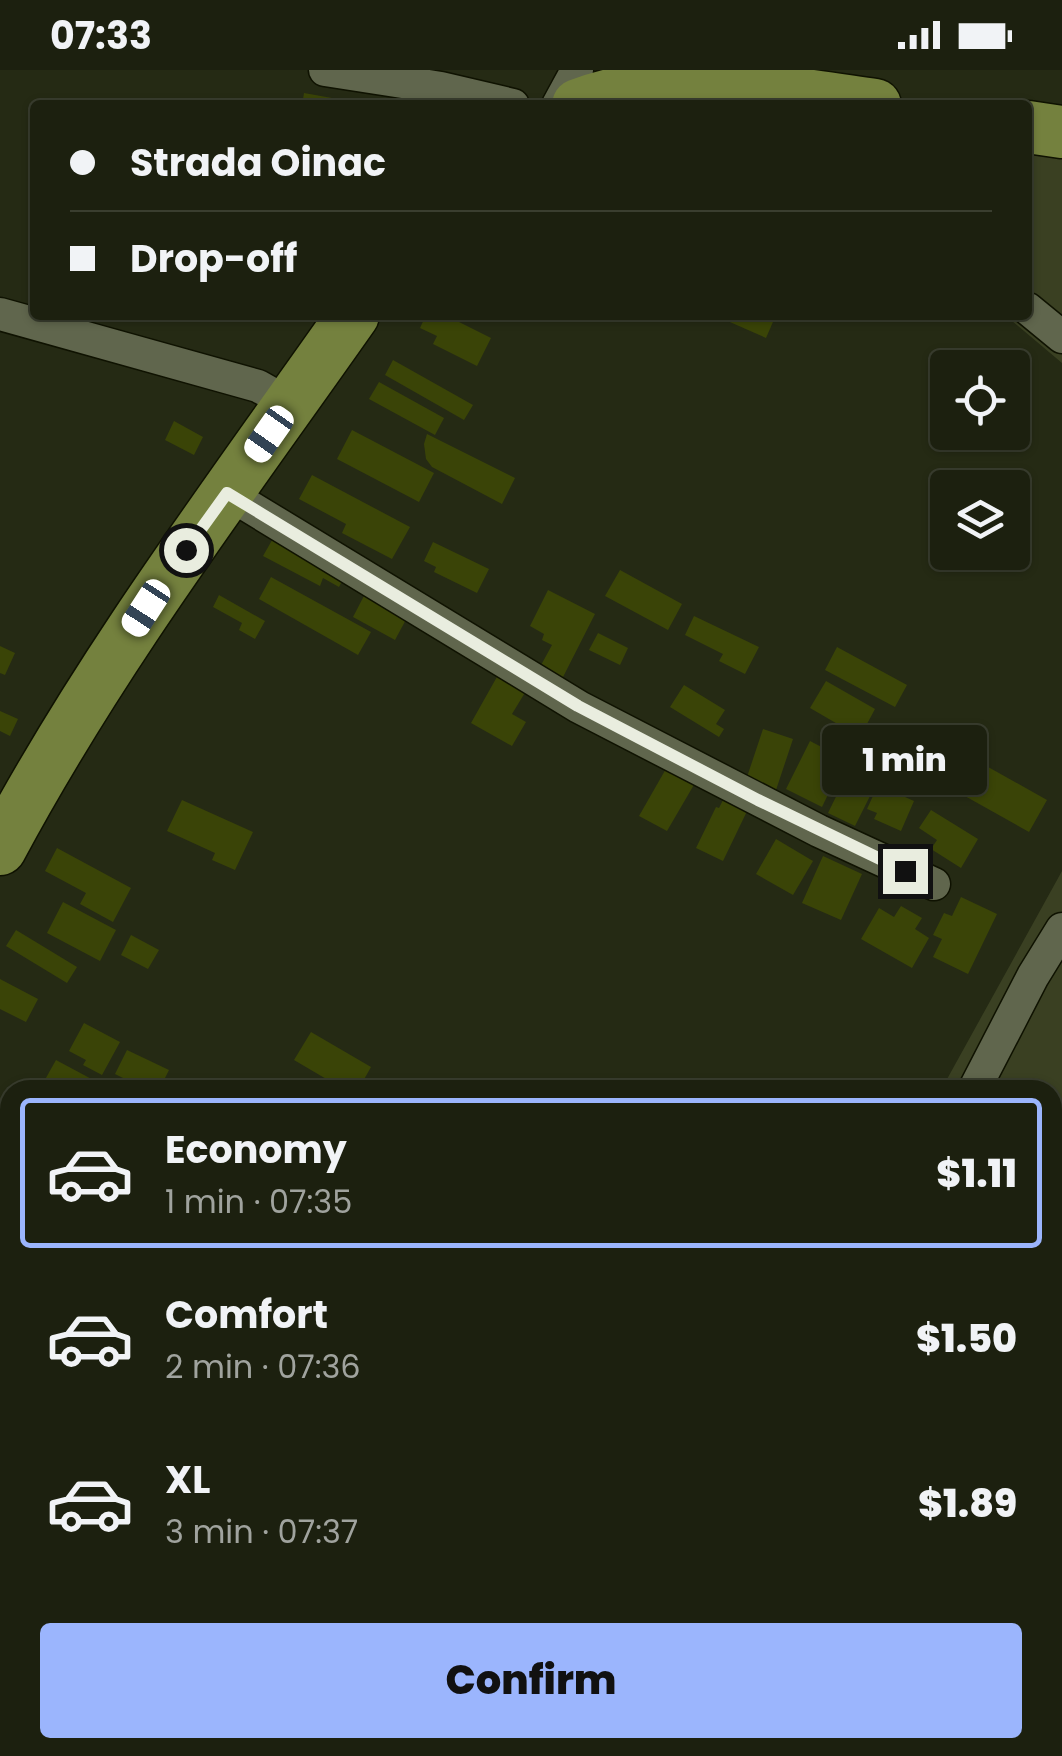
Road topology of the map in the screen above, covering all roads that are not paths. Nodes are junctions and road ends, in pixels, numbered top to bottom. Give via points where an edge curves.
1 (325, 70) edge
2 (577, 70) edge
3 (492, 100) edge
4 (561, 100) edge
5 (597, 100) edge
6 (840, 100) edge
7 (1032, 128) edge
8 (1062, 132) edge
9 (1032, 313) edge
10 (0, 314) edge
11 (349, 320) edge
12 (1062, 338) edge
13 (290, 404) junction
14 (227, 493) junction
15 (0, 849) edge
16 (934, 884) dead end
17 (1062, 929) edge
18 (979, 1080) edge

1 - 3 street
2 - 4 street
5 - 6 main road via 641,88 710,85
7 - 8 main road
9 - 12 street
10 - 13 street via 258,386
11 - 13 main road
13 - 14 main road
14 - 15 main road via 72,720
14 - 16 street via 578,706
17 - 18 street

